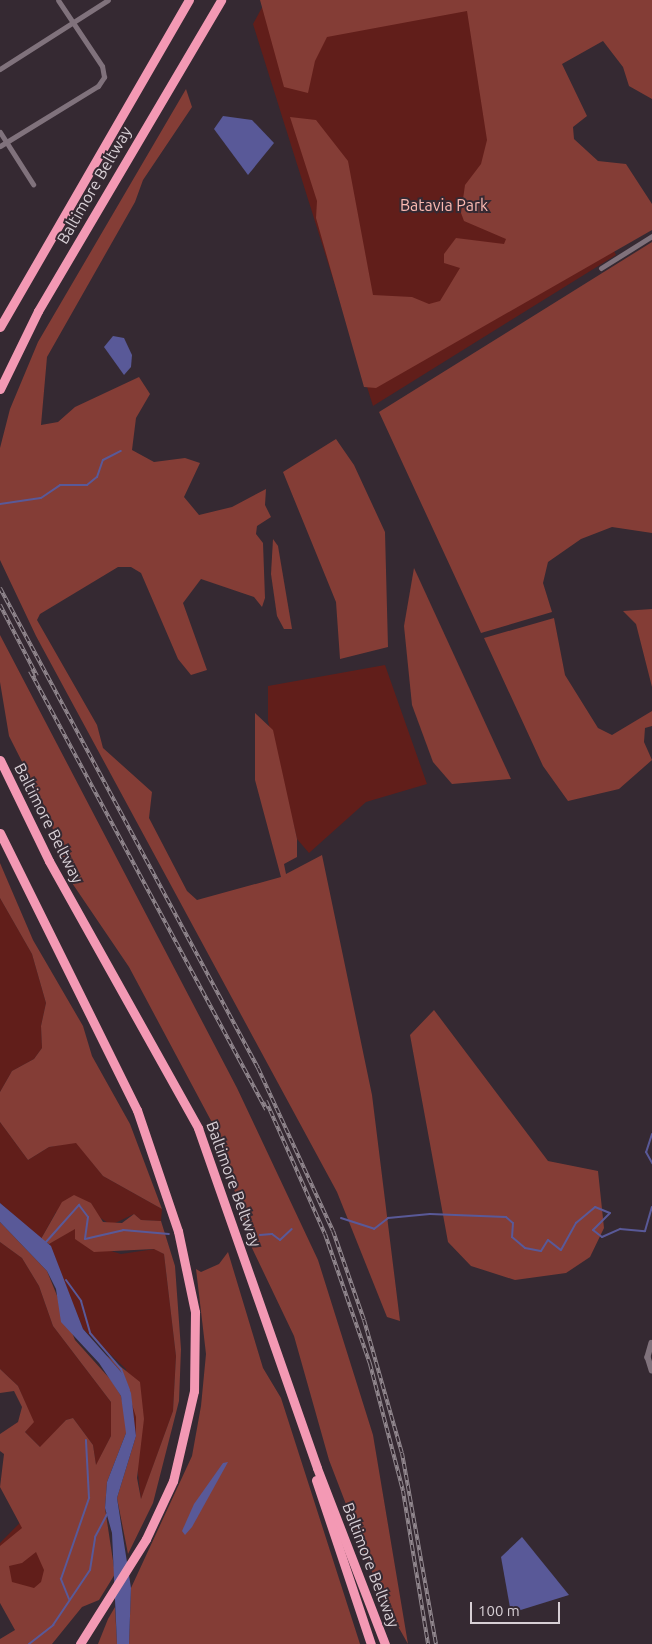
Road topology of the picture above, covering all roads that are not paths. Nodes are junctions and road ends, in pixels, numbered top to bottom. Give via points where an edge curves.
1 (58, 0) edge
2 (108, 0) edge
3 (189, 0) edge
4 (221, 0) edge
5 (73, 23) junction
6 (0, 69) edge
7 (0, 132) edge
8 (6, 142) junction
9 (0, 146) edge
10 (33, 184) dead end
11 (652, 236) edge
12 (601, 268) dead end
13 (0, 327) edge
14 (0, 389) edge
15 (0, 760) edge
16 (0, 833) edge
17 (260, 1304) junction
18 (652, 1343) edge
19 (652, 1370) edge
20 (98, 1615) junction
21 (76, 1644) edge
22 (80, 1644) edge
23 (371, 1644) edge
24 (385, 1644) edge

1 - 5 street
2 - 5 street
3 - 13 highway, Baltimore Beltway
4 - 14 highway, Baltimore Beltway via 38,312
5 - 6 street
5 - 8 street via 102,66 103,80
7 - 8 street
8 - 9 street
8 - 10 street
11 - 12 street
15 - 17 highway, Baltimore Beltway via 49,861 183,1095 219,1180
16 - 20 highway via 128,1088 158,1168 191,1286 196,1369 186,1436 165,1501 137,1555
17 - 23 highway
17 - 24 highway, Baltimore Beltway
18 - 19 street via 648,1357
20 - 21 highway
20 - 22 highway

